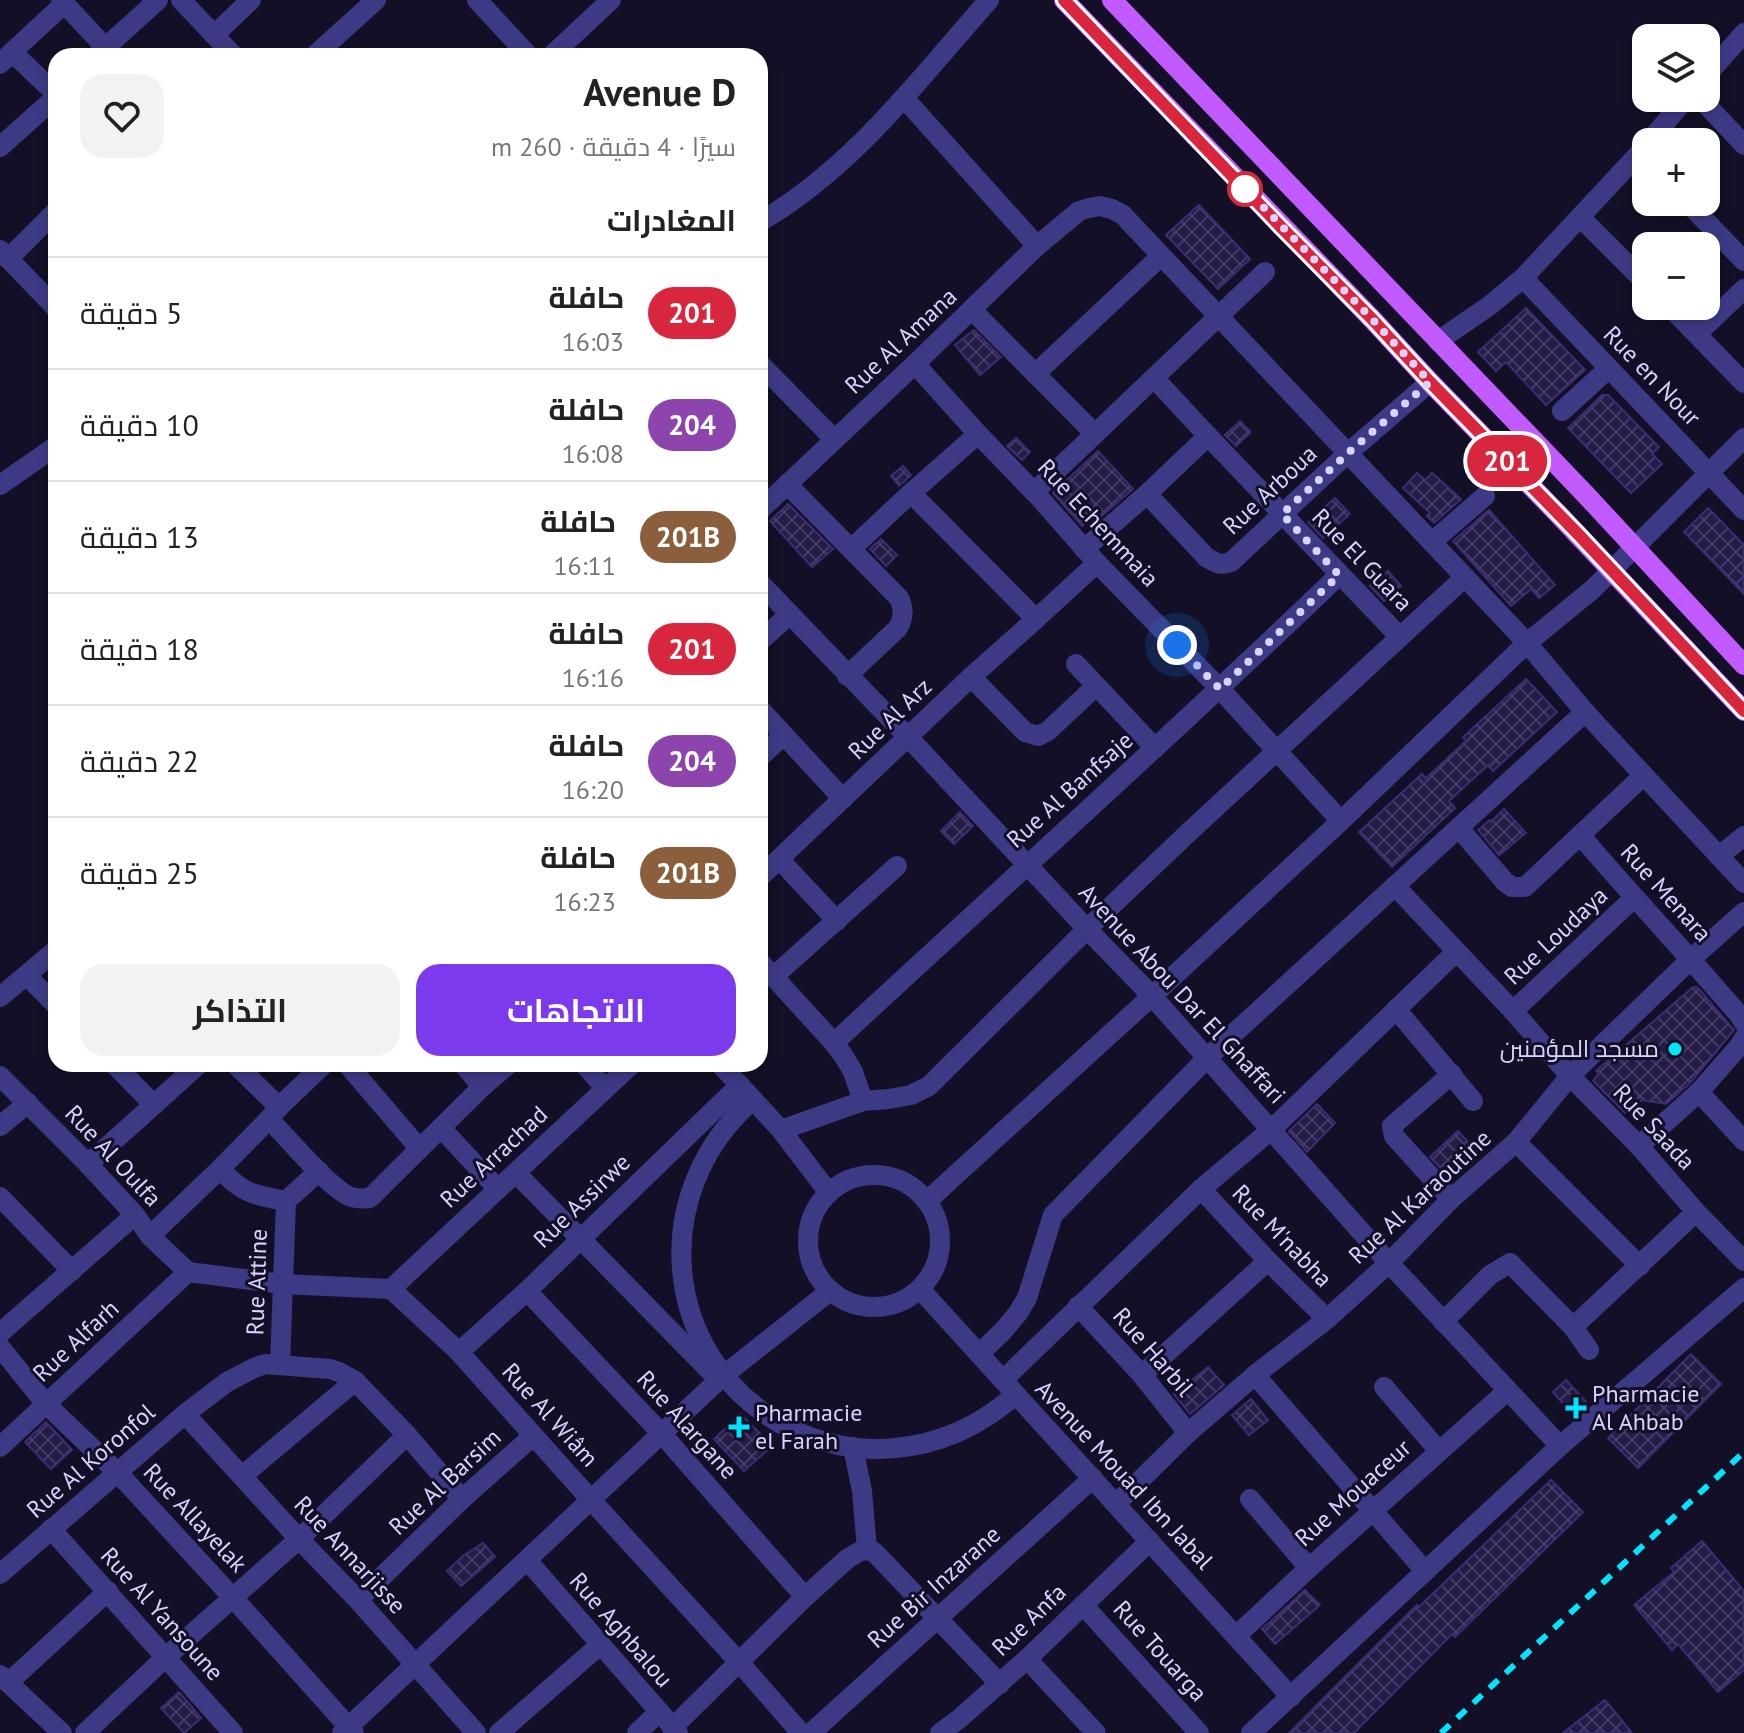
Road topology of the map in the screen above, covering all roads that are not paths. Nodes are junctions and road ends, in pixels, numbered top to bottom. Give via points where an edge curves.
1 (158, 0) edge
2 (181, 0) edge
3 (251, 0) edge
4 (376, 0) edge
5 (477, 0) edge
6 (989, 0) edge
7 (1064, 0) edge
8 (1112, 0) edge
9 (63, 2) edge
10 (602, 3) edge
11 (1744, 33) edge
12 (98, 48) edge
13 (103, 48) edge
14 (223, 48) edge
15 (225, 48) edge
16 (323, 48) edge
17 (522, 48) edge
18 (559, 48) edge
19 (6, 58) edge
20 (1720, 60) edge
21 (48, 89) edge
22 (904, 98) junction
23 (48, 101) edge
24 (1675, 112) edge
25 (1713, 112) edge
26 (1662, 128) edge
27 (4, 135) edge
28 (1744, 145) edge
29 (1632, 164) edge
30 (1701, 216) edge
31 (768, 217) edge
32 (48, 218) edge
33 (1581, 218) junction
34 (1037, 246) junction
35 (4, 254) edge
36 (1160, 257) junction
37 (1744, 261) edge
38 (1632, 269) edge
39 (1265, 272) dead end
40 (1523, 278) junction
41 (1744, 289) edge
42 (48, 300) edge
43 (972, 310) junction
44 (1219, 317) junction
45 (1683, 320) edge
46 (1697, 334) junction
47 (1438, 341) junction
48 (915, 364) junction
49 (1608, 369) junction
50 (768, 372) edge
51 (1035, 374) junction
52 (1155, 379) junction
53 (1430, 382) junction
54 (1744, 383) edge
55 (1562, 411) dead end
56 (978, 434) junction
57 (1095, 434) junction
58 (1208, 436) junction
59 (1744, 438) edge
60 (834, 439) junction
61 (48, 452) edge
62 (1348, 453) junction
63 (1709, 473) junction
64 (787, 484) junction
65 (0, 485) edge
66 (1034, 492) junction
67 (911, 493) junction
68 (1147, 494) junction
69 (1485, 496) dead end
70 (768, 502) edge
71 (1744, 510) edge
72 (1282, 514) junction
73 (1432, 542) junction
74 (1635, 546) junction
75 (851, 549) junction
76 (1091, 556) junction
77 (1611, 569) junction
78 (1339, 575) junction
79 (1465, 577) junction
80 (768, 591) edge
81 (790, 614) junction
82 (1036, 619) junction
83 (768, 634) edge
84 (1400, 637) junction
85 (1527, 643) junction
86 (1076, 664) dead end
87 (1744, 665) edge
88 (847, 676) junction
89 (971, 677) junction
90 (1096, 686) junction
91 (1220, 689) junction
92 (1744, 711) edge
93 (1585, 712) junction
94 (768, 718) edge
95 (784, 735) junction
96 (908, 737) junction
97 (1155, 748) junction
98 (768, 750) edge
99 (1278, 751) junction
100 (1643, 776) junction
101 (843, 799) junction
102 (1341, 821) junction
103 (1459, 828) junction
104 (1580, 835) junction
105 (1744, 836) edge
106 (1719, 856) junction
107 (779, 859) junction
108 (1027, 864) junction
109 (897, 866) dead end
110 (768, 869) edge
111 (1744, 883) edge
112 (1395, 886) junction
113 (1634, 898) junction
114 (1744, 912) edge
115 (837, 921) junction
116 (1087, 929) junction
117 (1456, 952) junction
118 (48, 957) edge
119 (1691, 959) junction
120 (768, 968) edge
121 (768, 970) edge
122 (27, 976) junction
123 (1152, 996) junction
124 (0, 997) edge
125 (48, 997) edge
126 (1396, 1009) junction
127 (1513, 1011) junction
128 (1744, 1023) edge
129 (1742, 1041) edge
130 (834, 1043) junction
131 (1207, 1058) junction
132 (122, 1072) edge
133 (190, 1072) edge
134 (241, 1072) edge
135 (316, 1072) edge
136 (354, 1072) edge
137 (470, 1072) edge
138 (500, 1072) edge
139 (591, 1072) edge
140 (623, 1072) edge
141 (727, 1072) edge
142 (1452, 1074) junction
143 (0, 1076) edge
144 (1570, 1076) junction
145 (482, 1087) junction
146 (605, 1088) junction
147 (1699, 1092) junction
148 (747, 1093) junction
149 (863, 1101) junction
150 (1473, 1101) dead end
151 (28, 1103) junction
152 (154, 1105) junction
153 (274, 1113) junction
154 (0, 1126) edge
155 (441, 1128) junction
156 (781, 1130) junction
157 (1271, 1130) junction
158 (1744, 1141) edge
159 (1516, 1142) junction
160 (1639, 1146) junction
161 (419, 1148) junction
162 (88, 1164) junction
163 (220, 1169) junction
164 (319, 1171) junction
165 (516, 1173) junction
166 (498, 1189) junction
167 (1201, 1189) junction
168 (829, 1193) junction
169 (0, 1197) edge
170 (1451, 1199) junction
171 (286, 1201) junction
172 (927, 1201) junction
173 (1696, 1212) junction
174 (135, 1215) junction
175 (150, 1236) junction
176 (581, 1238) junction
177 (1268, 1261) junction
178 (1744, 1261) edge
179 (1389, 1263) junction
180 (1640, 1266) junction
181 (72, 1271) junction
182 (188, 1272) junction
183 (283, 1284) junction
184 (1744, 1288) edge
185 (391, 1289) junction
186 (920, 1289) junction
187 (527, 1291) junction
188 (830, 1291) junction
189 (1078, 1306) junction
190 (1327, 1319) junction
191 (1443, 1322) junction
192 (1573, 1327) junction
193 (0, 1333) edge
194 (0, 1347) edge
195 (1589, 1350) dead end
196 (459, 1352) junction
197 (979, 1354) junction
198 (280, 1365) junction
199 (1142, 1375) junction
200 (1255, 1375) junction
201 (721, 1378) junction
202 (355, 1381) junction
203 (1009, 1387) junction
204 (1384, 1387) dead end
205 (1507, 1391) junction
206 (46, 1404) junction
207 (185, 1414) junction
208 (1188, 1433) junction
209 (662, 1434) junction
210 (407, 1435) junction
211 (533, 1436) junction
212 (1560, 1446) junction
213 (0, 1447) edge
214 (853, 1447) junction
215 (1439, 1451) junction
216 (118, 1473) junction
217 (242, 1476) junction
218 (1093, 1478) junction
219 (462, 1499) junction
220 (1250, 1499) dead end
221 (591, 1500) junction
222 (1116, 1504) junction
223 (1374, 1510) junction
224 (51, 1529) junction
225 (299, 1539) junction
226 (1150, 1541) junction
227 (867, 1549) junction
228 (527, 1560) junction
229 (1309, 1568) junction
230 (1425, 1571) junction
231 (0, 1574) edge
232 (108, 1591) junction
233 (805, 1597) junction
234 (234, 1599) junction
235 (358, 1600) junction
236 (1083, 1605) junction
237 (939, 1618) junction
238 (1236, 1636) junction
239 (600, 1645) junction
240 (166, 1657) junction
241 (1027, 1659) junction
242 (739, 1662) junction
243 (415, 1665) junction
244 (4, 1679) edge
245 (1000, 1684) junction
246 (1291, 1697) junction
247 (669, 1724) edge
248 (966, 1726) edge
249 (222, 1729) edge
250 (348, 1731) edge
251 (62, 1733) edge
252 (85, 1733) edge
253 (476, 1733) edge
254 (499, 1733) edge
255 (637, 1733) edge
256 (801, 1733) edge
257 (811, 1733) edge
258 (940, 1733) edge
259 (1096, 1733) edge
260 (1199, 1733) edge
261 (1251, 1733) edge

1 - 13 street
2 - 14 street
3 - 15 street
4 - 16 street
5 - 17 street
6 - 22 street
7 - 53 main road
8 - 47 main road
9 - 12 street
9 - 19 street
10 - 18 street
11 - 20 street
19 - 21 street
22 - 31 street via 848,156
22 - 34 street
23 - 27 street
24 - 26 street
25 - 28 street
29 - 33 street
30 - 37 street
32 - 35 street
33 - 38 street
33 - 40 street
34 - 36 street, Rue Al Amana via 1079,211 1100,206 1123,215
34 - 43 street, Rue Al Amana
35 - 42 street
36 - 44 street
36 - 51 street
39 - 44 street
40 - 47 street
40 - 49 street, Rue en Nour
41 - 46 street
43 - 48 street, Rue Al Amana
43 - 51 street
44 - 52 street
44 - 62 street
45 - 46 street
46 - 54 street
47 - 74 main road
48 - 56 street, Rue Echemmaia
48 - 60 street, Rue Al Amana
49 - 55 street
49 - 63 street, Rue en Nour
50 - 60 street
51 - 57 street
52 - 57 street
52 - 58 street, Rue El Guara
53 - 62 street, Rue Arboua
53 - 77 main road
56 - 66 street, Rue Echemmaia
56 - 67 street
57 - 66 street
58 - 68 street, Rue Al Arz
58 - 72 street, Rue El Guara
59 - 63 street
60 - 64 street, Rue Al Amana
61 - 65 street
62 - 72 street, Rue Arboua
62 - 73 street
63 - 71 street, Rue en Nour
63 - 74 street
64 - 70 street, Rue Al Amana
64 - 75 street
66 - 76 street, Rue Echemmaia
67 - 75 street
67 - 82 street
68 - 72 street, Rue Arboua via 1207,558 1224,565
68 - 76 street, Rue Al Arz
69 - 73 street
72 - 78 street, Rue El Guara
73 - 79 street
74 - 77 street
74 - 87 main road
75 - 88 street via 899,598 903,613 898,628
76 - 82 street, Rue Al Arz
76 - 91 street, Rue Echemmaia
77 - 85 street
77 - 92 main road
78 - 84 street, Rue El Guara
78 - 91 street, Rue Al Banfsaje
79 - 84 street
79 - 85 street
80 - 81 street, Avenue Abou Dar El Ghaffari
81 - 83 street
81 - 88 street, Avenue Abou Dar El Ghaffari
82 - 89 street, Rue Al Arz
84 - 99 street
85 - 93 street
85 - 102 street
86 - 90 street
88 - 96 street, Avenue Abou Dar El Ghaffari
89 - 90 street via 1025,732 1038,736
89 - 96 street, Rue Al Arz
90 - 97 street
91 - 97 street, Rue Al Banfsaje
91 - 99 street, Rue Echemmaia
93 - 100 street
93 - 103 street
94 - 95 street
95 - 98 street
95 - 101 street
96 - 101 street, Rue Al Arz
96 - 108 street, Avenue Abou Dar El Ghaffari
97 - 108 street, Rue Al Banfsaje
99 - 102 street, Rue Echemmaia
99 - 116 street
100 - 104 street
100 - 106 street
101 - 107 street, Rue Al Arz
102 - 123 street
103 - 104 street via 1512,887 1525,887
103 - 112 street
104 - 113 street, Rue Menara
105 - 106 street
106 - 111 street
107 - 110 street, Rue Al Arz
107 - 115 street
108 - 116 street, Avenue Abou Dar El Ghaffari
108 - 130 street, Rue Al Banfsaje
109 - 115 street
112 - 117 street, Rue Saada
112 - 131 street
113 - 119 street, Rue Menara
113 - 127 street, Rue Loudaya
114 - 119 street, Rue Al Karaoutine
115 - 120 street
116 - 123 street, Avenue Abou Dar El Ghaffari
116 - 149 street via 929,1086 911,1095
117 - 126 street
117 - 127 street, Rue Saada
118 - 122 street
119 - 128 street, Rue Menara
119 - 144 street, Rue Al Karaoutine
121 - 130 street
122 - 124 street
122 - 125 street
123 - 131 street, Avenue Abou Dar El Ghaffari
123 - 172 street
126 - 142 street
126 - 157 street
127 - 144 street, Rue Saada
129 - 147 street
130 - 149 street via 853,1072
131 - 157 street, Avenue Abou Dar El Ghaffari
131 - 197 street via 1053,1215 1027,1298
132 - 152 street
133 - 152 street
134 - 153 street
135 - 153 street
136 - 161 street
137 - 145 street
138 - 145 street
139 - 146 street
140 - 146 street, Rue Arrachad
141 - 148 street
142 - 150 street
142 - 170 street via 1392,1126 1394,1136
143 - 151 street, Rue Al Oulfa
144 - 159 street, Rue Al Karaoutine
144 - 160 street, Rue Saada
145 - 155 street
146 - 165 street, Rue Arrachad
147 - 158 street
147 - 160 street
148 - 156 street
148 - 176 street, Rue Assirwe
148 - 201 street via 703,1162 683,1225 681,1265 688,1304
149 - 156 street
151 - 154 street
151 - 162 street, Rue Al Oulfa
152 - 162 street
153 - 163 street
153 - 164 street
155 - 161 street
155 - 166 street
156 - 168 street
157 - 167 street
157 - 179 street, Avenue Abou Dar El Ghaffari
159 - 170 street, Rue Al Karaoutine
159 - 180 street
160 - 173 street, Rue Saada
161 - 164 street via 370,1198 348,1196
162 - 174 street, Rue Al Oulfa
163 - 171 street, Rue Attine via 253,1195
163 - 175 street
164 - 171 street, Rue Attine
165 - 166 street, Rue Arrachad
165 - 176 street
166 - 185 street, Rue Arrachad
167 - 177 street, Rue M'nabha
167 - 189 street
168 - 172 street via 852,1179 879,1175 906,1183
168 - 188 street via 815,1210 807,1236 811,1264
169 - 181 street
170 - 179 street, Rue Al Karaoutine
171 - 183 street, Rue Attine
172 - 186 street via 940,1246 933,1272
173 - 178 street, Rue Saada
173 - 180 street
174 - 175 street, Rue Al Oulfa
174 - 181 street
175 - 182 street, Rue Al Oulfa
176 - 187 street, Rue Assirwe
176 - 201 street
177 - 190 street, Rue M'nabha
177 - 199 street
179 - 190 street, Rue Al Karaoutine
179 - 191 street, Avenue Abou Dar El Ghaffari
180 - 192 street
181 - 193 street
182 - 183 street
182 - 206 street, Rue Alfarh
183 - 185 street
183 - 198 street, Rue Attine
184 - 212 street
185 - 196 street, Rue Al Wiâm
186 - 188 street via 897,1304 875,1307 848,1302
186 - 197 street, Avenue Mouad Ibn Jabal
187 - 196 street, Rue Assirwe
187 - 209 street, Rue Alargane
188 - 201 street
189 - 199 street, Rue Harbil
189 - 203 street
190 - 200 street, Rue Al Karaoutine
191 - 192 street via 1490,1275 1510,1263
191 - 205 street, Avenue Abou Dar El Ghaffari
192 - 195 street
194 - 206 street, Rue Allayelak
196 - 211 street, Rue Al Wiâm
197 - 203 street, Avenue Mouad Ibn Jabal
198 - 202 street, Rue Al Koronfol via 330,1369
198 - 207 street, Rue Al Koronfol via 254,1368
199 - 208 street, Rue Harbil
200 - 208 street, Rue Al Karaoutine
200 - 223 street
201 - 209 street
201 - 214 street via 781,1423 816,1439
202 - 210 street
202 - 217 street
203 - 214 street via 996,1411 940,1440 890,1449
203 - 218 street, Avenue Mouad Ibn Jabal
204 - 215 street
205 - 212 street, Avenue Abou Dar El Ghaffari
205 - 215 street, Rue Mouaceur
206 - 213 street, Rue Alfarh
206 - 216 street, Rue Allayelak
207 - 216 street, Rue Al Koronfol
207 - 217 street, Rue Annarjisse
208 - 222 street, Rue Al Karaoutine
209 - 221 street
209 - 233 street, Rue Alargane
210 - 219 street
210 - 225 street
211 - 219 street, Rue Al Barsim
211 - 221 street, Rue Al Wiâm
212 - 230 street
214 - 227 street
215 - 223 street, Rue Mouaceur
216 - 224 street, Rue Al Koronfol
216 - 234 street, Rue Allayelak
217 - 225 street, Rue Annarjisse
218 - 222 street, Avenue Mouad Ibn Jabal
218 - 237 street, Rue Bir Inzarane
219 - 235 street, Rue Al Barsim
220 - 229 street
221 - 228 street
221 - 242 street, Rue Al Wiâm
222 - 226 street, Avenue Mouad Ibn Jabal
223 - 229 street, Rue Mouaceur
223 - 230 street
224 - 231 street, Rue Al Koronfol
224 - 232 street, Rue Al Yansoune
225 - 234 street
225 - 235 street, Rue Annarjisse
226 - 236 street, Rue Anfa
226 - 238 street, Avenue Mouad Ibn Jabal
227 - 233 street via 847,1559
227 - 237 street
228 - 239 street, Rue Aghbalou
228 - 243 street
229 - 238 street, Rue Mouaceur
230 - 246 street
232 - 240 street, Rue Al Yansoune
232 - 244 street
233 - 242 street
234 - 240 street
234 - 250 street, Rue Allayelak
235 - 243 street, Rue Annarjisse
236 - 241 street, Rue Anfa
236 - 260 street, Rue Touarga
237 - 245 street
237 - 257 street, Rue Bir Inzarane
238 - 246 street, Avenue Mouad Ibn Jabal
239 - 247 street, Rue Aghbalou
239 - 254 street
240 - 249 street, Rue Al Yansoune
240 - 252 street
241 - 245 street, Rue Anfa
241 - 259 street
242 - 247 street
242 - 256 street, Rue Al Wiâm
243 - 250 street
243 - 253 street, Rue Annarjisse
244 - 251 street
245 - 248 street, Rue Anfa
246 - 261 street
247 - 255 street
248 - 258 street, Rue Anfa

